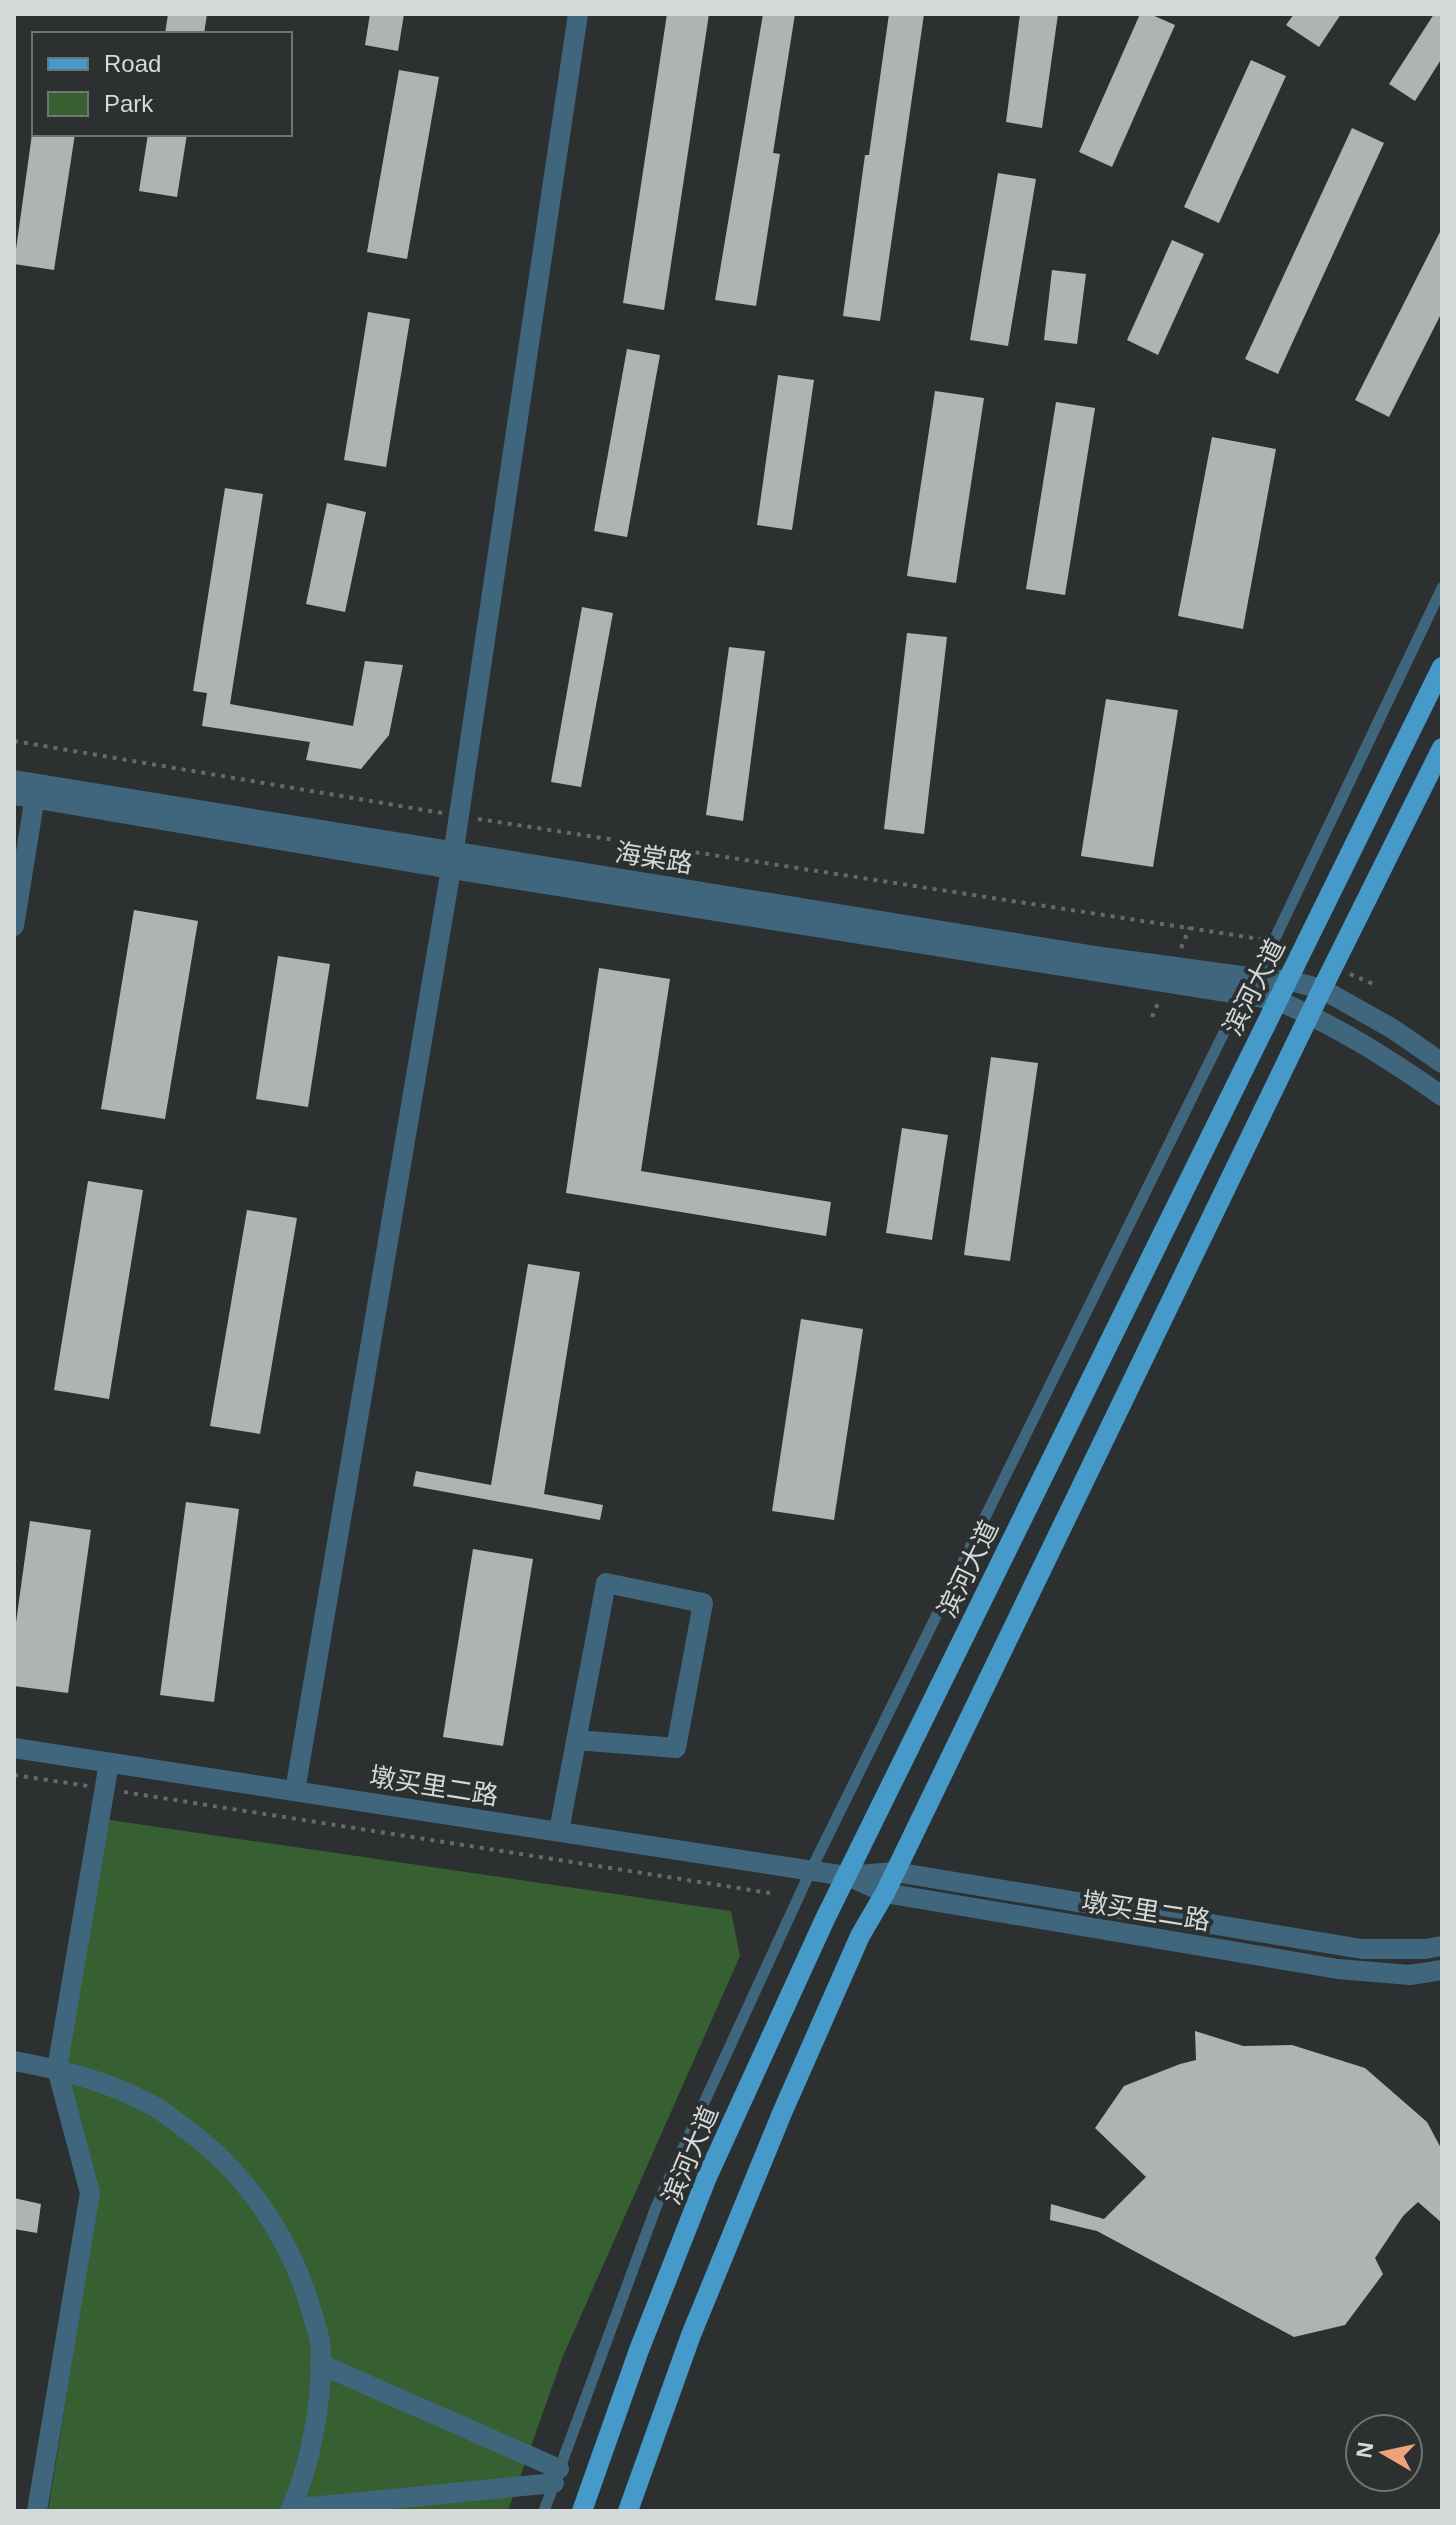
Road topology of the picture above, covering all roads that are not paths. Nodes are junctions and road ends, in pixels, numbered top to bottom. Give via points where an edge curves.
1 (578, 14) edge
2 (1442, 588) edge
3 (1442, 667) edge
4 (1442, 748) edge
5 (14, 780) edge
6 (36, 791) junction
7 (14, 795) edge
8 (452, 860) junction
9 (14, 926) edge
10 (1287, 980) junction
11 (1249, 986) junction
12 (1322, 989) junction
13 (1276, 1000) junction
14 (1310, 1014) junction
15 (1442, 1063) edge
16 (1442, 1096) edge
17 (576, 1740) junction
18 (14, 1748) edge
19 (109, 1763) junction
20 (295, 1791) junction
21 (559, 1831) junction
22 (811, 1870) junction
23 (895, 1872) junction
24 (846, 1876) junction
25 (885, 1893) junction
26 (1442, 1946) edge
27 (1442, 1970) edge
28 (14, 2061) edge
29 (57, 2069) junction
30 (320, 2364) junction
31 (556, 2476) junction
32 (291, 2510) edge
33 (37, 2511) edge
34 (544, 2511) edge
35 (582, 2511) edge
36 (628, 2511) edge

1 - 8 street
2 - 11 lane
3 - 10 main road, 滨河大道
4 - 12 main road
5 - 6 street, 海棠路
6 - 7 street, 海棠路
6 - 8 street, 海棠路
6 - 9 street
8 - 11 street, 海棠路 via 1071,952
8 - 20 street
10 - 11 street, 海棠路
10 - 12 street, 海棠路
10 - 13 main road, 滨河大道
11 - 13 street, 海棠路
11 - 22 lane
12 - 14 main road
12 - 15 street, 海棠路
13 - 14 street, 海棠路
13 - 24 main road, 滨河大道
14 - 16 street, 海棠路 via 1382,1054
14 - 23 main road
17 - 17 street via 606,1583 703,1603 676,1748
17 - 21 street
18 - 19 street, 墩买里二路
19 - 20 street, 墩买里二路
19 - 29 street
20 - 21 street, 墩买里二路
21 - 22 street, 墩买里二路
22 - 24 street, 墩买里二路
22 - 31 lane via 656,2207
23 - 24 street, 墩买里二路
23 - 25 main road
23 - 26 street, 墩买里二路 via 1362,1949
24 - 25 street, 墩买里二路
24 - 35 main road, 滨河大道 via 707,2177
25 - 27 street, 墩买里二路 via 1338,1969 1410,1975
25 - 36 main road via 860,1936 782,2113 691,2335
28 - 29 street
29 - 30 street via 153,2105 233,2169 289,2251 309,2300 322,2349
29 - 33 street via 90,2193
30 - 31 street
30 - 32 street via 304,2479
31 - 32 street
31 - 34 lane

